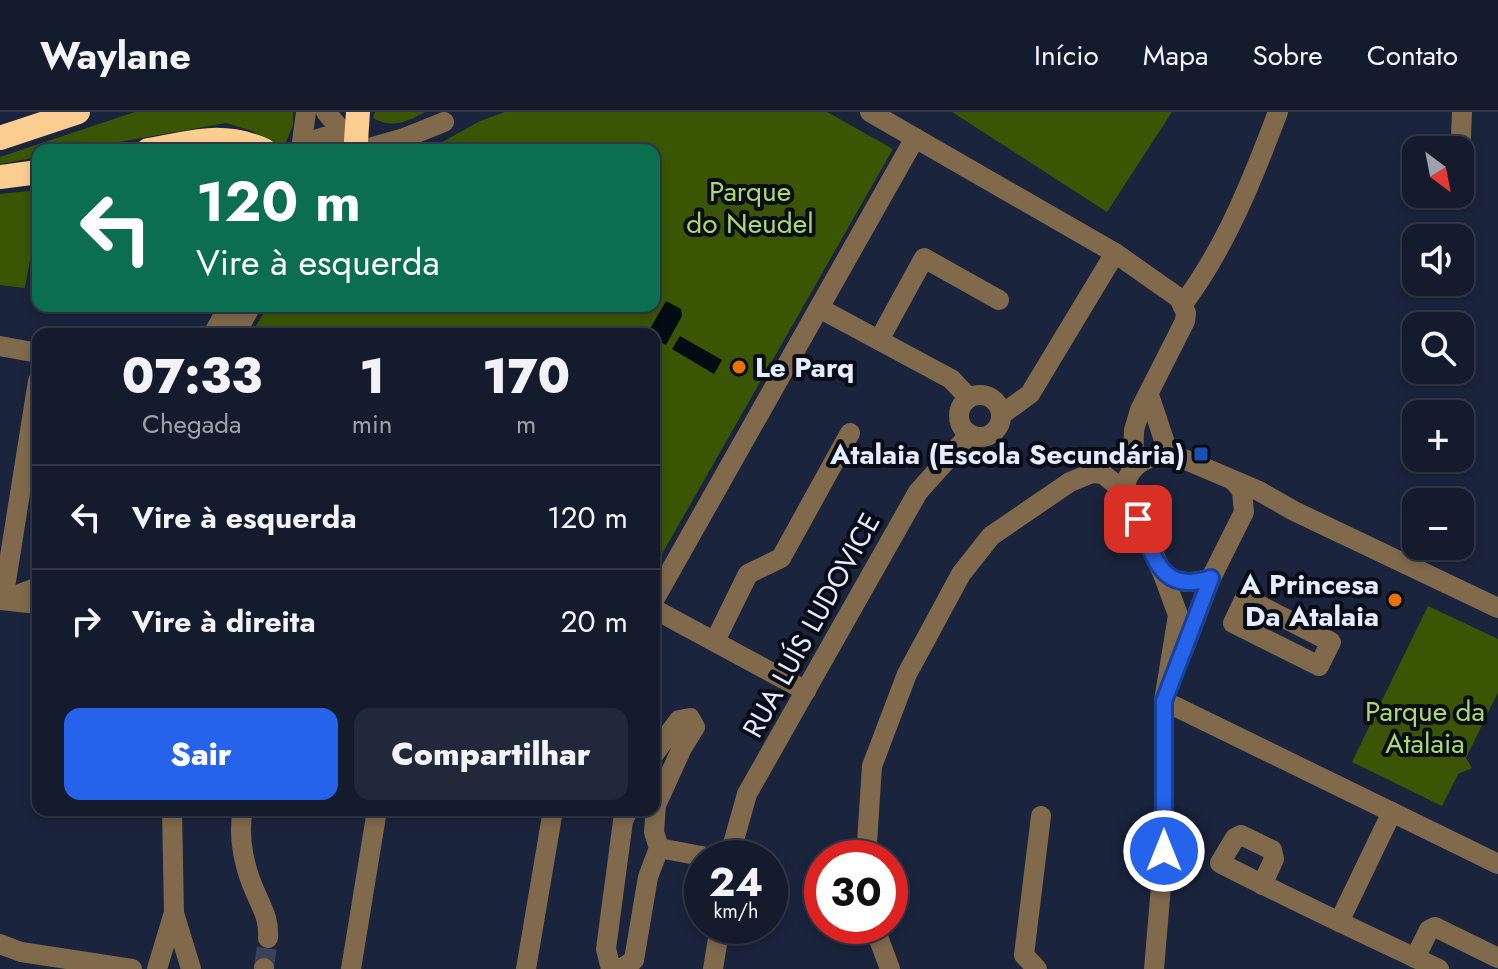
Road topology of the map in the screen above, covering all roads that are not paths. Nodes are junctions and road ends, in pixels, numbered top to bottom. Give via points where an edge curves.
1 (78, 112) edge
2 (306, 112) edge
3 (326, 112) edge
4 (358, 112) edge
5 (870, 112) edge
6 (1278, 112) edge
7 (1462, 112) edge
8 (452, 117) edge
9 (1461, 136) edge
10 (0, 138) edge
11 (915, 138) junction
12 (182, 144) edge
13 (246, 144) edge
14 (303, 144) edge
15 (311, 144) edge
16 (358, 144) edge
17 (418, 144) edge
18 (32, 173) edge
19 (0, 177) edge
20 (1115, 253) junction
21 (999, 300) dead end
22 (1183, 304) junction
23 (819, 308) junction
24 (879, 340) junction
25 (0, 346) edge
26 (32, 352) edge
27 (1149, 395) junction
28 (969, 398) junction
29 (1001, 415) junction
30 (32, 417) edge
31 (850, 433) dead end
32 (970, 434) junction
33 (1169, 455) junction
34 (1133, 469) junction
35 (1235, 482) junction
36 (1125, 492) junction
37 (1294, 511) junction
38 (1244, 512) junction
39 (1163, 574) junction
40 (1208, 586) junction
41 (32, 589) edge
42 (660, 589) edge
43 (1, 600) edge
44 (32, 603) edge
45 (1498, 608) edge
46 (660, 612) edge
47 (1237, 612) dead end
48 (715, 641) junction
49 (806, 691) junction
50 (1164, 701) junction
51 (660, 746) edge
52 (660, 797) edge
53 (1392, 812) junction
54 (172, 816) edge
55 (242, 816) edge
56 (376, 816) edge
57 (552, 816) edge
58 (625, 816) edge
59 (655, 816) edge
60 (1041, 816) dead end
61 (734, 840) edge
62 (867, 840) edge
63 (659, 848) junction
64 (684, 853) edge
65 (1498, 864) edge
66 (1262, 885) junction
67 (174, 913) junction
68 (1339, 922) junction
69 (268, 938) tunnel mouth
70 (0, 944) edge
71 (717, 944) edge
72 (881, 944) edge
73 (21, 952) junction
74 (0, 954) edge
75 (1415, 958) junction
76 (1498, 958) edge
77 (158, 968) edge
78 (623, 968) edge
79 (132, 969) edge
80 (191, 969) edge
81 (351, 969) edge
82 (526, 969) edge
83 (713, 969) edge
84 (890, 969) edge
85 (1037, 969) edge
86 (1154, 969) edge
87 (1439, 969) edge

1 - 10 highway
2 - 14 street
3 - 16 street
4 - 16 highway
5 - 11 street
6 - 22 street via 1251,183
7 - 9 street
8 - 16 street via 404,138
8 - 17 street
11 - 20 street
11 - 23 street
12 - 13 highway via 217,138
15 - 16 street via 322,136
18 - 19 highway
20 - 22 street
20 - 29 street via 1030,394
21 - 24 street via 924,258
22 - 27 street via 1183,328
23 - 24 street
23 - 42 street
24 - 28 street via 951,379
25 - 26 street
27 - 33 street
27 - 34 street via 1134,430
28 - 29 street via 990,397
28 - 32 street via 959,417
29 - 32 street via 988,435
30 - 43 street
31 - 48 street via 781,558 748,574
32 - 49 street, RUA LUÍS LUDOVICE via 918,492
33 - 34 street via 1154,456
33 - 35 street
34 - 36 street
35 - 37 street
35 - 38 street via 1242,491
36 - 39 street
36 - 62 street via 1103,474 1081,476 991,536 961,574 907,674 872,766
37 - 38 street
37 - 45 street
38 - 40 street
39 - 40 street
39 - 50 street via 1178,615
40 - 47 street
40 - 50 street
41 - 43 street
43 - 44 street
46 - 48 street
48 - 49 street
49 - 61 street, RUA LUÍS LUDOVICE via 747,794
50 - 53 street
50 - 86 street via 1164,851
51 - 52 street via 679,720 690,718 695,727
53 - 65 street
53 - 68 street
54 - 67 street
55 - 69 street via 240,838 267,916
56 - 81 street
57 - 82 street
58 - 78 street via 606,949 610,965
59 - 63 street
60 - 85 street via 1024,955
63 - 64 street
63 - 78 street via 648,877 634,960
66 - 66 street via 1220,863 1241,835 1272,850 1274,859
66 - 68 street
67 - 77 street
67 - 80 street
68 - 75 street
70 - 73 street
71 - 83 street
72 - 84 street
73 - 74 street
73 - 79 street
75 - 76 street via 1435,927
75 - 87 street
77 - 80 street via 173,956

